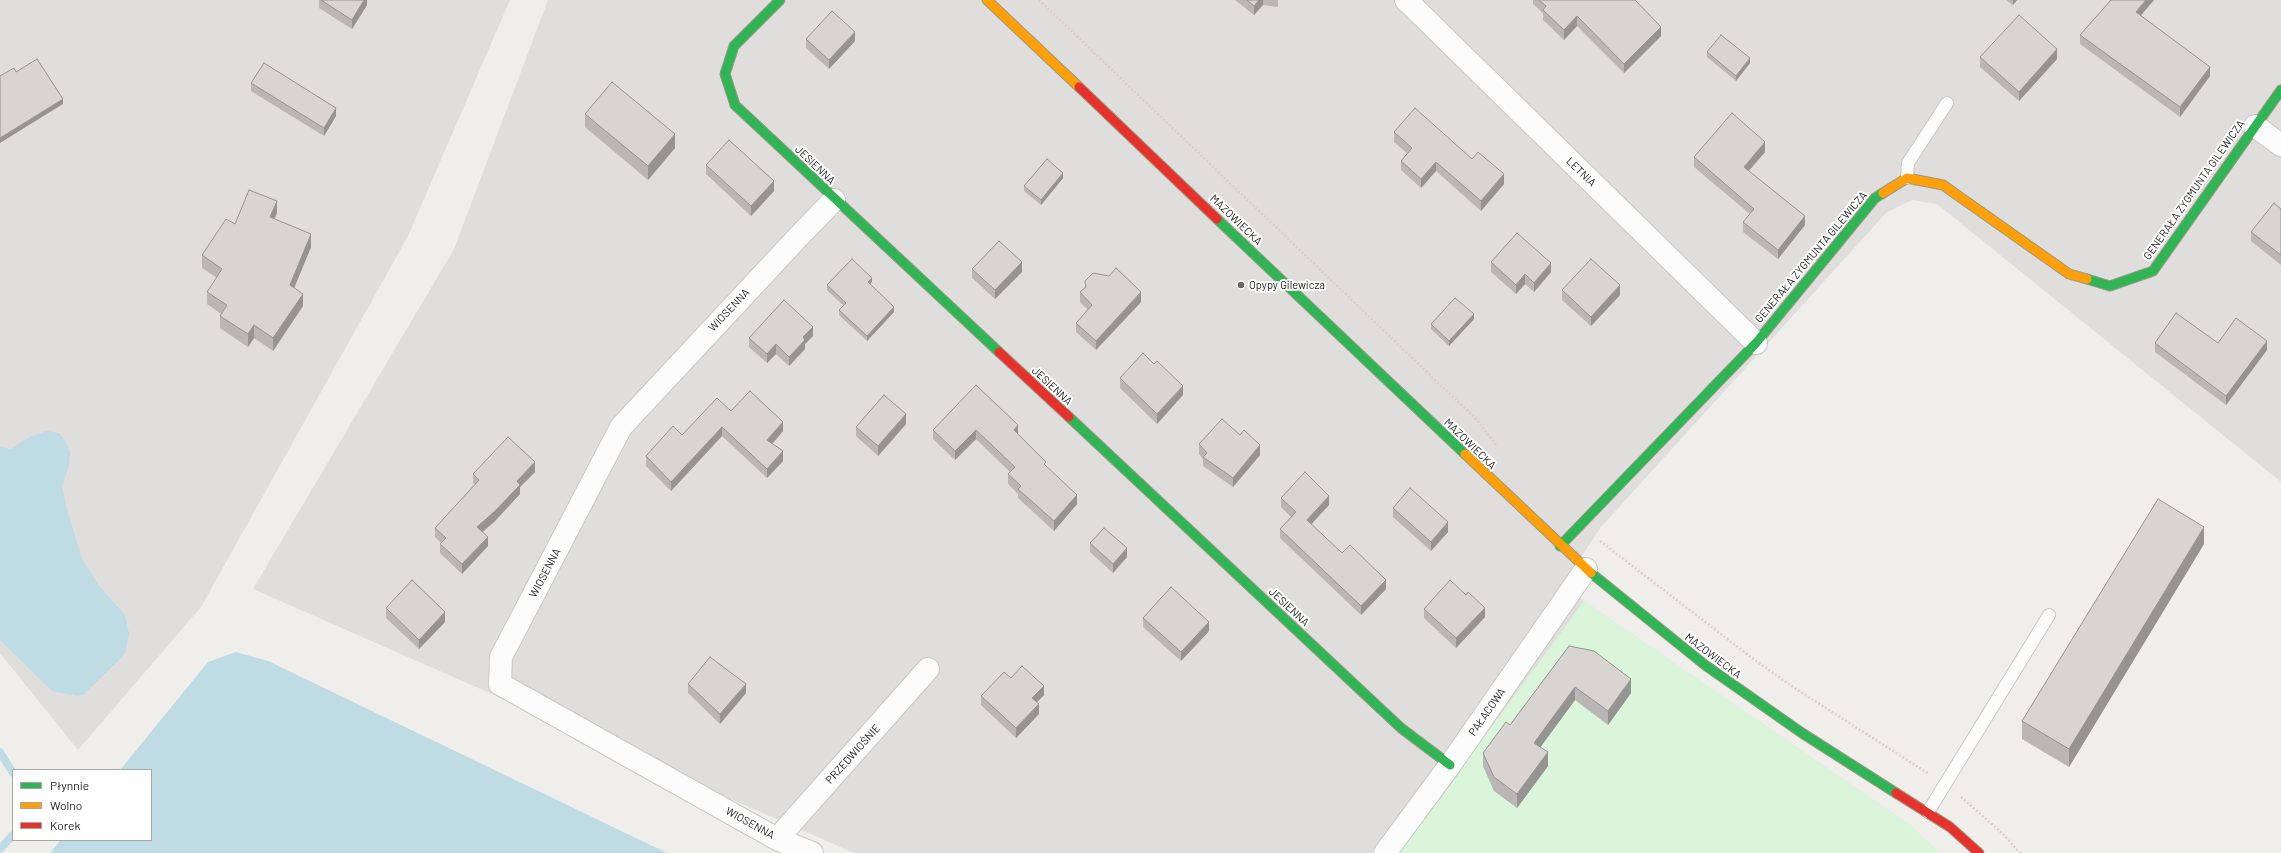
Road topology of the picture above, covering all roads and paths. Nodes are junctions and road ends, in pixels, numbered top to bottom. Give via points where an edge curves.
1 (780, 0) edge
2 (987, 0) edge
3 (1039, 0) edge
4 (1406, 0) edge
5 (2281, 90) edge
6 (1947, 103) dead end
7 (2255, 126) junction
8 (2281, 146) edge
9 (1907, 178) junction
10 (834, 200) junction
11 (1756, 343) junction
12 (1501, 453) dead end
13 (1597, 538) dead end
14 (1560, 546) junction
15 (1586, 569) junction
16 (2049, 615) dead end
17 (928, 669) dead end
18 (1450, 765) junction
19 (1931, 775) dead end
20 (1958, 795) dead end
21 (1928, 812) junction
22 (777, 838) junction
23 (812, 853) edge
24 (1385, 853) edge
25 (1979, 853) edge
26 (2020, 853) edge

1 - 10 street, JESIENNA via 734,46 725,74 735,105
2 - 14 street, MAZOWIECKA
3 - 12 path via 1477,420
4 - 11 street, LETNIA
5 - 7 street, GENERAŁA ZYGMUNTA GILEWICZA
6 - 9 lane via 1908,164
7 - 8 street
7 - 9 street, GENERAŁA ZYGMUNTA GILEWICZA via 2152,271 2110,286 2069,274 1943,185
9 - 11 street, GENERAŁA ZYGMUNTA GILEWICZA via 1875,198
10 - 18 street, JESIENNA via 1401,728
10 - 22 street, WIOSENNA via 621,427 501,657 500,684
11 - 14 street, GENERAŁA ZYGMUNTA GILEWICZA
13 - 19 path via 1752,658
14 - 15 street, MAZOWIECKA
15 - 18 street, PAŁACOWA
15 - 21 street, MAZOWIECKA via 1659,630 1750,697
16 - 21 lane
17 - 22 street, PRZEDWIOŚNIE
18 - 24 street, PAŁACOWA
20 - 26 path via 2003,834
21 - 25 street, MAZOWIECKA via 1950,827
22 - 23 street, WIOSENNA

